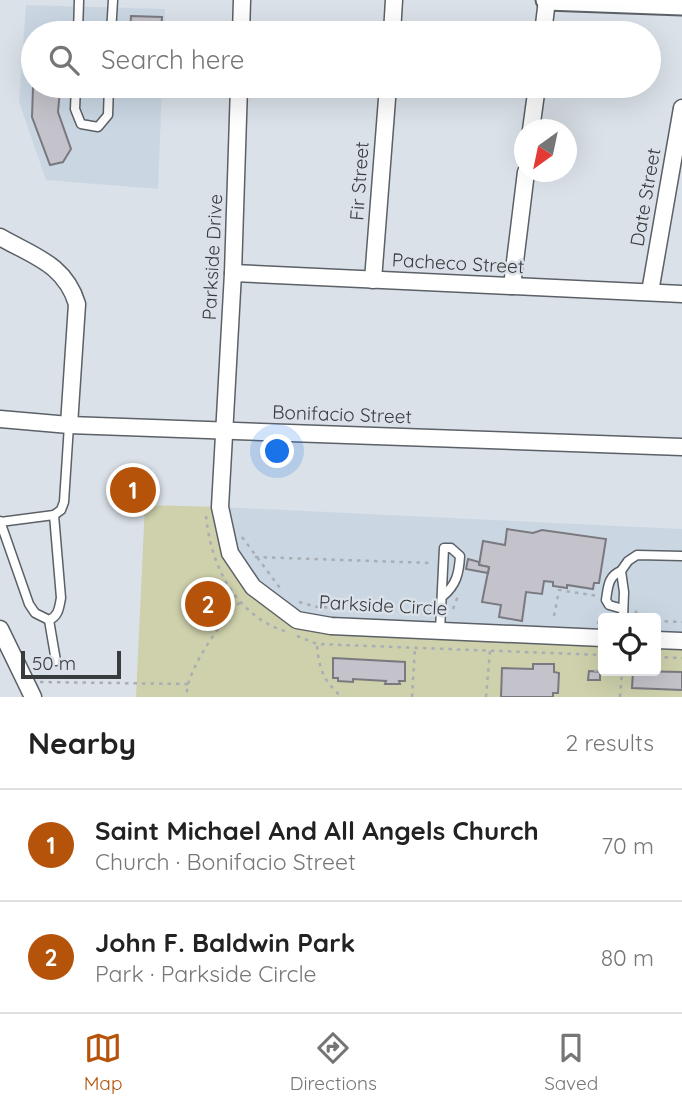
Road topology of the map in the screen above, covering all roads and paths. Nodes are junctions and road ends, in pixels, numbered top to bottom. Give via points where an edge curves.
1 (79, 0) edge
2 (113, 0) edge
3 (242, 0) edge
4 (394, 0) edge
5 (547, 0) edge
6 (621, 1) edge
7 (682, 5) edge
8 (78, 21) edge
9 (112, 21) edge
10 (241, 21) edge
11 (393, 21) edge
12 (544, 21) edge
13 (75, 98) edge
14 (109, 98) edge
15 (239, 98) edge
16 (387, 98) edge
17 (535, 98) edge
18 (682, 108) edge
19 (532, 119) edge
20 (525, 182) edge
21 (0, 237) edge
22 (233, 273) junction
23 (373, 280) junction
24 (512, 286) junction
25 (650, 292) junction
26 (682, 294) edge
27 (0, 419) edge
28 (69, 425) junction
29 (223, 430) junction
30 (682, 447) edge
31 (54, 516) junction
32 (0, 522) edge
33 (238, 531) dead end
34 (682, 556) edge
35 (255, 557) junction
36 (444, 562) junction
37 (621, 571) junction
38 (287, 594) dead end
39 (443, 596) junction
40 (601, 597) dead end
41 (294, 599) dead end
42 (240, 602) dead end
43 (442, 612) junction
44 (623, 613) edge
45 (554, 616) dead end
46 (49, 620) junction
47 (661, 621) edge
48 (682, 622) edge
49 (0, 629) edge
50 (440, 630) junction
51 (598, 635) edge
52 (661, 640) edge
53 (682, 641) edge
54 (317, 644) dead end
55 (415, 648) dead end
56 (490, 650) dead end
57 (661, 657) edge
58 (682, 657) edge
59 (56, 661) dead end
60 (594, 671) dead end
61 (598, 671) edge
62 (622, 676) edge
63 (188, 684) junction
64 (30, 690) edge
65 (186, 697) edge
66 (342, 697) edge
67 (412, 697) edge
68 (486, 697) edge
69 (620, 697) edge

1 - 8 lane
2 - 9 lane
3 - 10 street
4 - 11 street
5 - 6 street
5 - 12 street
6 - 7 street
13 - 14 lane via 81,124 98,127 108,115
15 - 22 street, Parkside Drive
16 - 23 street, Fir Street
17 - 19 street
18 - 25 street, Date Street
20 - 24 street
21 - 28 street via 43,259 72,287 77,304
22 - 23 street, Pacheco Street
22 - 29 street, Parkside Drive
23 - 24 street, Pacheco Street
24 - 25 street, Pacheco Street
25 - 26 street, Pacheco Street
27 - 28 street, Bonifacio Street
28 - 29 street, Bonifacio Street
28 - 31 lane via 64,502
29 - 30 street, Bonifacio Street
29 - 50 street, Parkside Circle via 220,507 230,553 253,587 297,620 331,626
31 - 32 lane
31 - 46 lane via 61,598 59,610
32 - 46 lane via 29,604
33 - 35 path
34 - 37 lane via 637,555
35 - 36 path
35 - 38 path
36 - 39 lane
36 - 39 lane via 444,548 457,552 455,586
37 - 44 lane
37 - 44 lane via 609,581 606,600
39 - 43 lane
40 - 45 path via 559,590
41 - 43 path via 317,607
42 - 63 path via 207,643
43 - 50 lane
46 - 59 lane
47 - 48 path
49 - 64 street
50 - 51 street, Parkside Circle
52 - 53 street
54 - 66 path via 321,673
55 - 67 path
56 - 68 path
57 - 58 path
60 - 61 path
62 - 69 path
63 - 64 path
63 - 65 path

